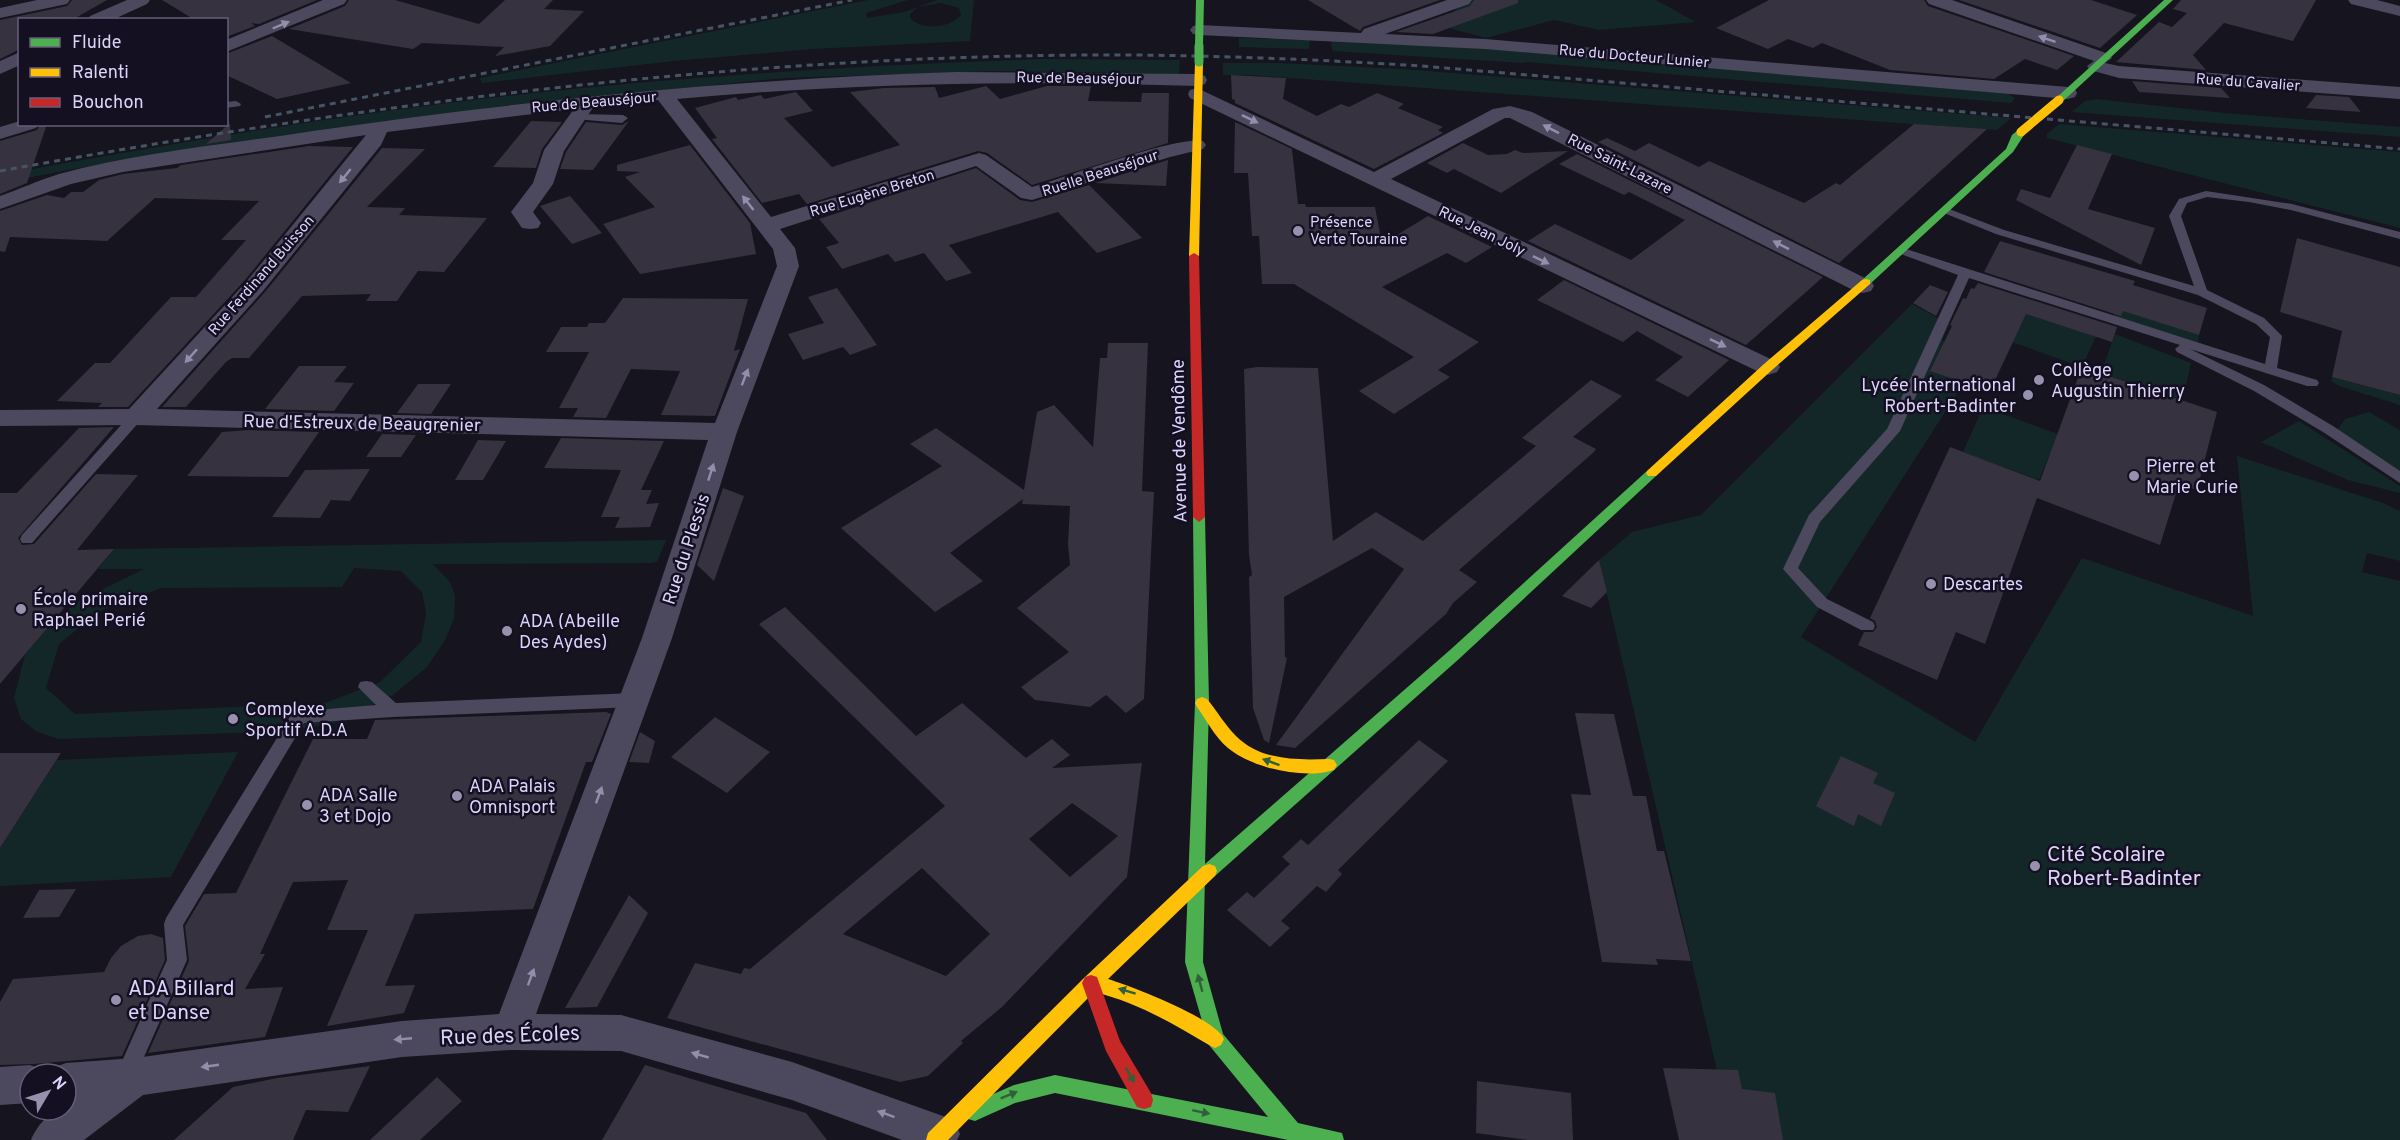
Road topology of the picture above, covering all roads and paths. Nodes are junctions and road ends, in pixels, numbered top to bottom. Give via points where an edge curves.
1 (61, 0) edge
2 (141, 0) edge
3 (338, 0) edge
4 (1200, 0) edge
5 (1463, 0) edge
6 (1935, 0) edge
7 (2167, 0) edge
8 (2357, 0) edge
9 (2400, 11) edge
10 (0, 13) edge
11 (100, 18) edge
12 (1356, 37) junction
13 (1199, 38) junction
14 (228, 45) edge
15 (18, 58) edge
16 (2099, 62) junction
17 (0, 68) edge
18 (1198, 79) junction
19 (2400, 93) edge
20 (664, 95) junction
21 (2063, 96) junction
22 (583, 109) junction
23 (622, 120) dead end
24 (23, 126) edge
25 (378, 128) junction
26 (0, 133) edge
27 (1196, 145) junction
28 (979, 159) joint
29 (1376, 179) junction
30 (0, 203) edge
31 (1945, 211) junction
32 (530, 223) dead end
33 (766, 226) junction
34 (2400, 236) edge
35 (1902, 251) junction
36 (1965, 273) junction
37 (1863, 286) junction
38 (2202, 292) junction
39 (2147, 331) junction
40 (1768, 367) junction
41 (2270, 371) junction
42 (2312, 383) dead end
43 (136, 417) junction
44 (0, 418) edge
45 (724, 432) junction
46 (2400, 478) edge
47 (27, 539) dead end
48 (1867, 626) dead end
49 (366, 687) dead end
50 (634, 700) junction
51 (1202, 703) junction
52 (393, 710) junction
53 (1329, 765) junction
54 (1197, 882) junction
55 (1091, 983) junction
56 (511, 1032) junction
57 (1215, 1039) junction
58 (130, 1078) junction
59 (78, 1081) edge
60 (18, 1085) edge
61 (0, 1086) edge
62 (1144, 1100) junction
63 (1292, 1131) junction
64 (938, 1137) edge
65 (51, 1140) edge
66 (1335, 1140) edge

1 - 10 street
2 - 11 street
14 -> 3 street
4 - 13 main road, Avenue de Vendôme
5 - 12 street
16 -> 6 street, Rue du Cavalier
7 - 16 main road
8 - 9 street
12 - 13 street, Rue du Docteur Lunier
12 - 21 street, Rue du Docteur Lunier via 1485,44
13 - 18 main road, Avenue de Vendôme, bridge
15 - 17 street
16 - 19 street, Rue du Cavalier via 2119,72
16 - 21 main road
18 - 20 street, Rue de Beauséjour via 974,77 841,81
18 - 27 main road, Avenue de Vendôme
18 -> 29 street, Rue Jean Joly
20 - 22 street, Rue de Beauséjour
33 -> 20 street, Rue du Plessis
21 - 31 main road, bridge via 2017,135 2010,150
22 - 23 lane
22 - 25 street, Rue de Beauséjour
22 - 32 street via 554,150 543,184 522,212
24 - 26 street
25 - 30 street, Rue de Beauséjour via 91,171
25 -> 43 street, Rue Ferdinand Buisson via 374,141 255,286
27 - 28 street, Ruelle Beauséjour via 1032,194
27 - 51 main road, Avenue de Vendôme
28 - 33 street, Rue Eugène Breton
37 -> 29 street, Rue Saint-Lazare via 1525,116 1510,112 1500,113
29 -> 40 street, Rue Jean Joly
31 - 35 main road
31 - 38 lane via 2000,232
45 -> 33 street, Rue du Plessis via 788,266 784,248
34 - 38 lane via 2292,207 2205,194 2183,201 2175,216
35 - 36 lane
35 - 37 main road
36 - 39 lane
36 - 48 lane via 1893,431 1814,519 1790,569 1822,603
37 - 40 main road
38 - 41 lane via 2260,321 2276,336
39 - 41 lane
39 - 46 lane via 2259,388
40 - 53 main road
41 - 42 lane
43 - 44 street, Rue d'Estreux de Beaugrenier
43 - 45 street, Rue d'Estreux de Beaugrenier
43 - 47 lane
50 -> 45 street, Rue du Plessis
49 - 52 lane
50 - 52 lane
56 -> 50 street, Rue du Plessis
53 -> 51 main road via 1298,767 1259,758 1234,744
51 - 54 main road, Avenue de Vendôme
52 - 58 lane via 300,717 173,924 177,960
53 - 54 main road
54 - 55 main road
57 -> 54 main road, Avenue de Vendôme via 1194,962
57 -> 55 main road via 1136,993
55 -> 62 main road via 1112,1045
55 - 64 main road
56 -> 58 street, Rue des Écoles via 402,1039
64 -> 56 street, Rue des Écoles via 792,1081 621,1033
57 - 63 main road
58 - 59 street, Rue des Écoles
58 - 65 street
60 - 61 street
62 -> 63 main road
64 -> 62 main road via 993,1101 1054,1084
63 - 66 main road

